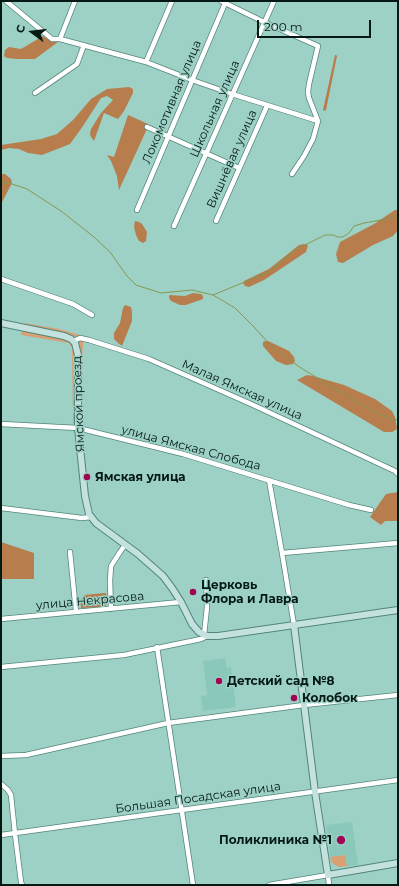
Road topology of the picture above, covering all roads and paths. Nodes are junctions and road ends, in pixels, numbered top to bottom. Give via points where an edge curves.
1 (6, 1) edge
2 (75, 1) edge
3 (172, 1) edge
4 (274, 1) edge
5 (224, 2) edge
6 (264, 22) junction
7 (60, 38) junction
8 (84, 45) junction
9 (146, 62) junction
10 (192, 80) junction
11 (35, 93) dead end
12 (232, 94) junction
13 (267, 106) junction
14 (318, 121) junction
15 (147, 127) dead end
16 (168, 136) junction
17 (206, 153) junction
18 (239, 168) junction
19 (292, 174) dead end
20 (137, 210) dead end
21 (216, 220) dead end
22 (174, 226) dead end
23 (1, 279) edge
24 (92, 315) dead end
25 (1, 323) edge
26 (74, 341) junction
27 (1, 424) edge
28 (78, 428) junction
29 (398, 474) edge
30 (269, 480) junction
31 (1, 508) edge
32 (371, 510) dead end
33 (91, 517) junction
34 (398, 543) edge
35 (125, 544) junction
36 (70, 552) dead end
37 (282, 553) junction
38 (206, 580) dead end
39 (181, 602) junction
40 (111, 609) junction
41 (398, 610) edge
42 (76, 612) junction
43 (1, 619) edge
44 (294, 625) junction
45 (205, 635) junction
46 (157, 647) junction
47 (1, 667) edge
48 (398, 695) edge
49 (304, 705) junction
50 (168, 722) junction
51 (1, 756) edge
52 (398, 780) edge
53 (1, 784) edge
54 (315, 792) junction
55 (182, 810) junction
56 (15, 834) junction
57 (1, 835) edge
58 (398, 864) edge
59 (328, 875) junction
60 (22, 885) edge
61 (193, 885) edge
62 (269, 885) edge
63 (329, 885) edge

1 - 7 street via 52,39
2 - 7 street
3 - 9 street
4 - 6 street, Школьная улица
5 - 6 street
5 - 10 street, Локомотивная улица
6 - 12 street, Школьная улица
6 - 14 street via 318,46 308,84 309,98
7 - 8 street
8 - 9 street
8 - 11 street via 77,64
9 - 10 street
10 - 12 street
10 - 16 street, Локомотивная улица
12 - 13 street
12 - 17 street, Школьная улица
13 - 14 street
13 - 18 street, Вишнёвая улица
14 - 19 street via 313,139
15 - 16 street
16 - 17 street
16 - 20 street, Локомотивная улица
17 - 18 street
17 - 22 street, Школьная улица
18 - 21 street, Вишнёвая улица
23 - 24 street via 73,304
25 - 26 main road, Ямской проезд via 61,335
26 - 28 main road, Ямской проезд via 78,355
26 - 29 street, Малая Ямская улица via 80,338 89,340 149,359 252,404
27 - 28 street, улица Ямская Слобода
28 - 30 street, улица Ямская Слобода via 183,454
28 - 33 main road, Ямской проезд via 85,496
30 - 32 street, улица Ямская Слобода
30 - 37 street
31 - 33 street
33 - 35 main road
34 - 37 street
35 - 39 main road via 163,576
35 - 40 street via 111,566
36 - 42 street
37 - 44 street
38 - 45 street
39 - 40 street, улица Некрасова
39 - 45 main road via 194,627
40 - 42 street, улица Некрасова
41 - 44 main road
42 - 43 street, улица Некрасова
44 - 45 main road via 218,636
44 - 49 main road
45 - 46 street via 200,639
46 - 47 street via 124,655
46 - 50 street
48 - 49 street
49 - 50 street
49 - 54 main road
50 - 51 street via 26,755
50 - 55 street
52 - 54 street, Большая Посадская улица
53 - 56 street via 11,795
54 - 55 street, Большая Посадская улица
54 - 59 main road
55 - 56 street, Большая Посадская улица
55 - 61 street
56 - 57 street, Большая Посадская улица
56 - 60 street
58 - 59 main road
59 - 62 street
59 - 63 street

